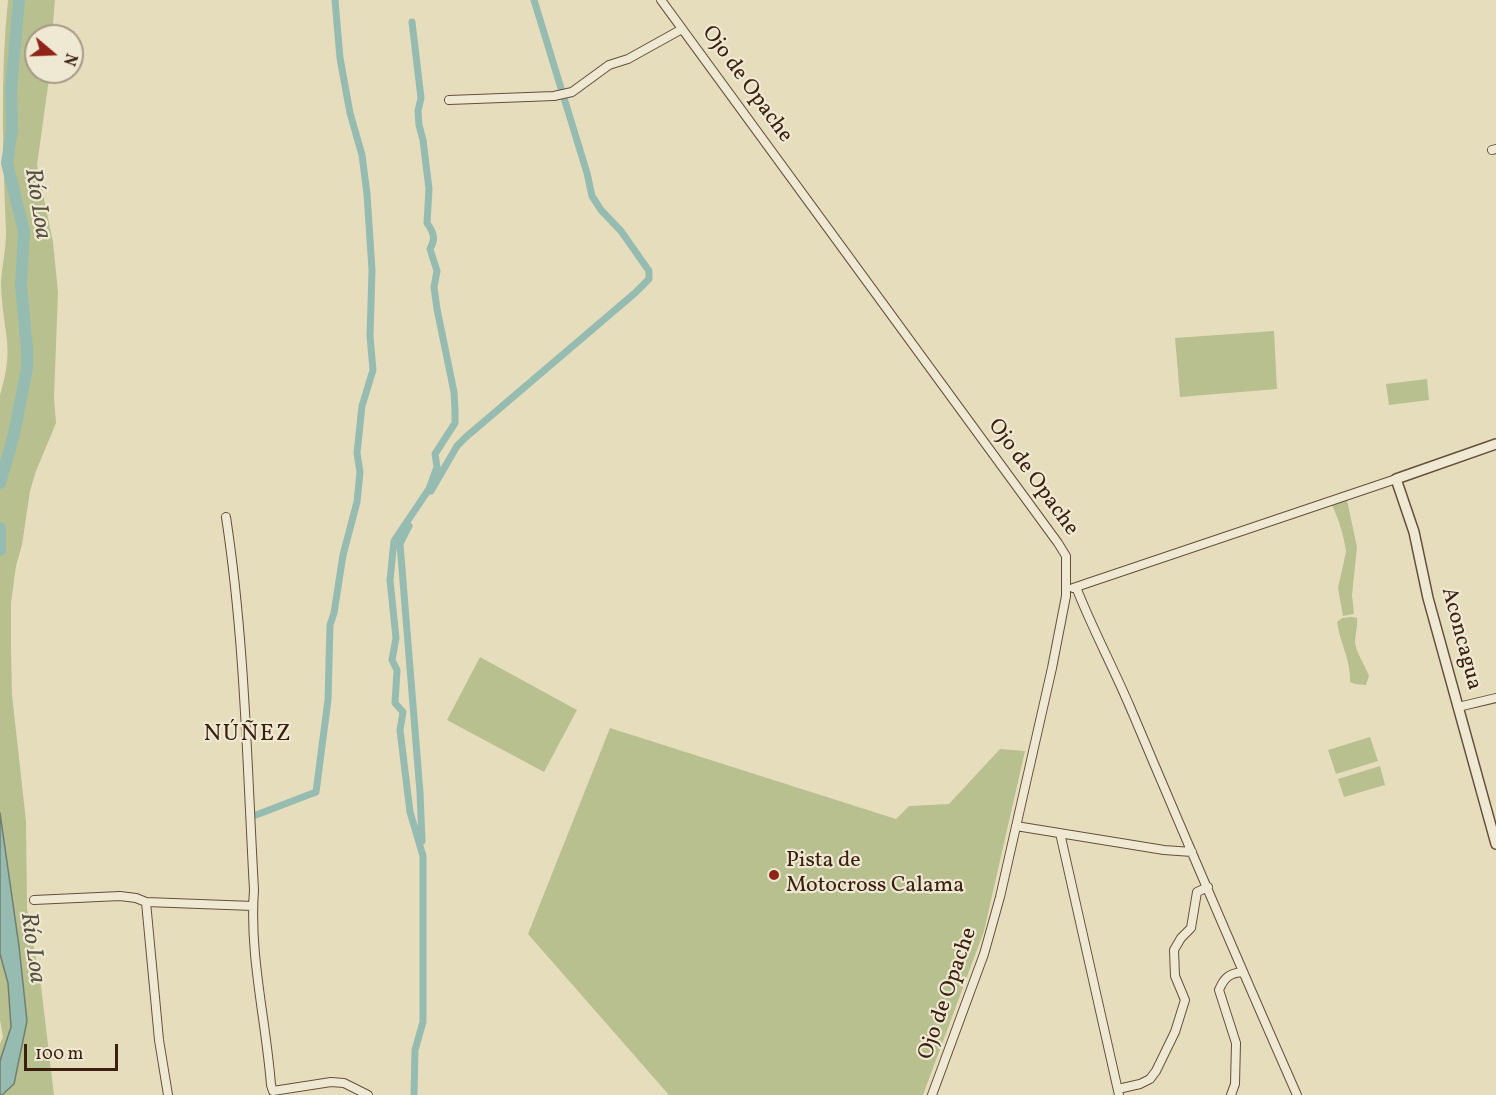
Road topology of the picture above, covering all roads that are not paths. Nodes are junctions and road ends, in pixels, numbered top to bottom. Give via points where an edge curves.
1 (661, 0) edge
2 (682, 29) junction
3 (449, 100) dead end
4 (1496, 444) edge
5 (1396, 479) junction
6 (226, 517) dead end
7 (1076, 587) junction
8 (1066, 591) junction
9 (1496, 698) edge
10 (1458, 706) junction
11 (1016, 826) junction
12 (1494, 831) edge
13 (1060, 834) junction
14 (1496, 844) edge
15 (1192, 852) junction
16 (1208, 886) junction
17 (34, 900) dead end
18 (146, 902) junction
19 (253, 906) junction
20 (1243, 972) junction
21 (1119, 1092) edge
22 (168, 1095) edge
23 (368, 1095) edge
24 (932, 1095) edge
25 (1231, 1095) edge
26 (1297, 1095) edge

1 - 2 street, Ojo de Opache
2 - 3 street via 628,59 609,65 563,95
2 - 8 street, Ojo de Opache via 1058,543 1066,556
4 - 5 street
5 - 7 street
5 - 10 street, Aconcagua
6 - 19 street via 246,700
7 - 8 street
7 - 15 street
8 - 11 street, Ojo de Opache
9 - 10 street
10 - 12 street, Aconcagua
11 - 13 street
11 - 24 street, Ojo de Opache via 984,954
12 - 14 street, Aconcagua
13 - 15 street
13 - 21 street
15 - 16 street
16 - 20 street
16 - 21 street via 1197,892 1191,928 1174,950 1176,976 1185,1000 1175,1032 1150,1080
17 - 18 street via 120,896
18 - 19 street
18 - 22 street
19 - 23 street via 259,995 273,1091 331,1082 344,1083
20 - 25 street via 1230,974 1219,990 1236,1043
20 - 26 street

